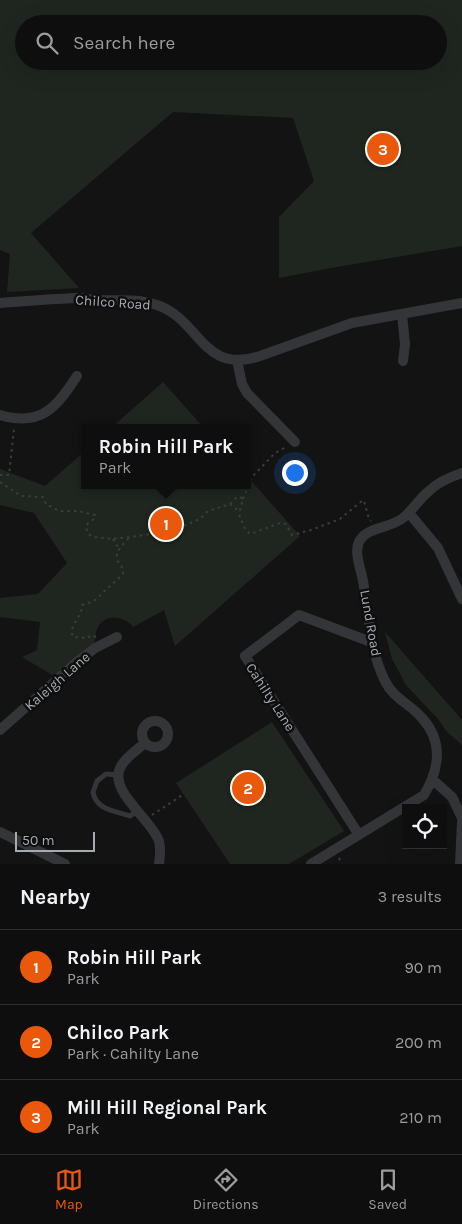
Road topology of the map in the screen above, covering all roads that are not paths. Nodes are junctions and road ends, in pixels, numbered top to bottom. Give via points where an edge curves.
1 (0, 303) edge
2 (462, 303) edge
3 (402, 314) junction
4 (237, 360) junction
5 (403, 361) dead end
6 (77, 376) dead end
7 (0, 415) edge
8 (294, 442) road end
9 (462, 473) edge
10 (409, 513) junction
11 (462, 599) edge
12 (117, 637) dead end
13 (372, 642) junction
14 (0, 730) edge
15 (145, 742) dead end
16 (118, 774) junction
17 (433, 780) junction
18 (138, 810) junction
19 (462, 819) edge
20 (0, 832) edge
21 (359, 835) junction
22 (65, 864) edge
23 (159, 864) edge
24 (311, 864) edge
25 (460, 864) edge

1 - 4 street, Chilco Road via 80,298 146,302 169,310 181,319 212,352
2 - 3 street
3 - 4 street via 338,327 254,358
3 - 5 street
4 - 8 street via 247,393
6 - 7 street via 60,401 46,412 31,418 15,419
9 - 10 street, Lund Road via 440,482
10 - 11 street via 438,548
10 - 13 street, Lund Road via 392,525 365,535 357,545
12 - 14 street, Kaleigh Lane via 78,661
13 - 17 street, Lund Road via 386,682 431,730 437,764
13 - 21 street, Cahilty Lane via 299,615 245,656
15 - 16 street via 124,761
16 - 18 street via 122,792
16 - 18 lane via 106,774 97,781 93,792 96,803 130,816
17 - 19 street via 452,797
17 - 21 street via 424,795
18 - 23 street via 159,840
19 - 25 street
20 - 22 street
21 - 24 street

